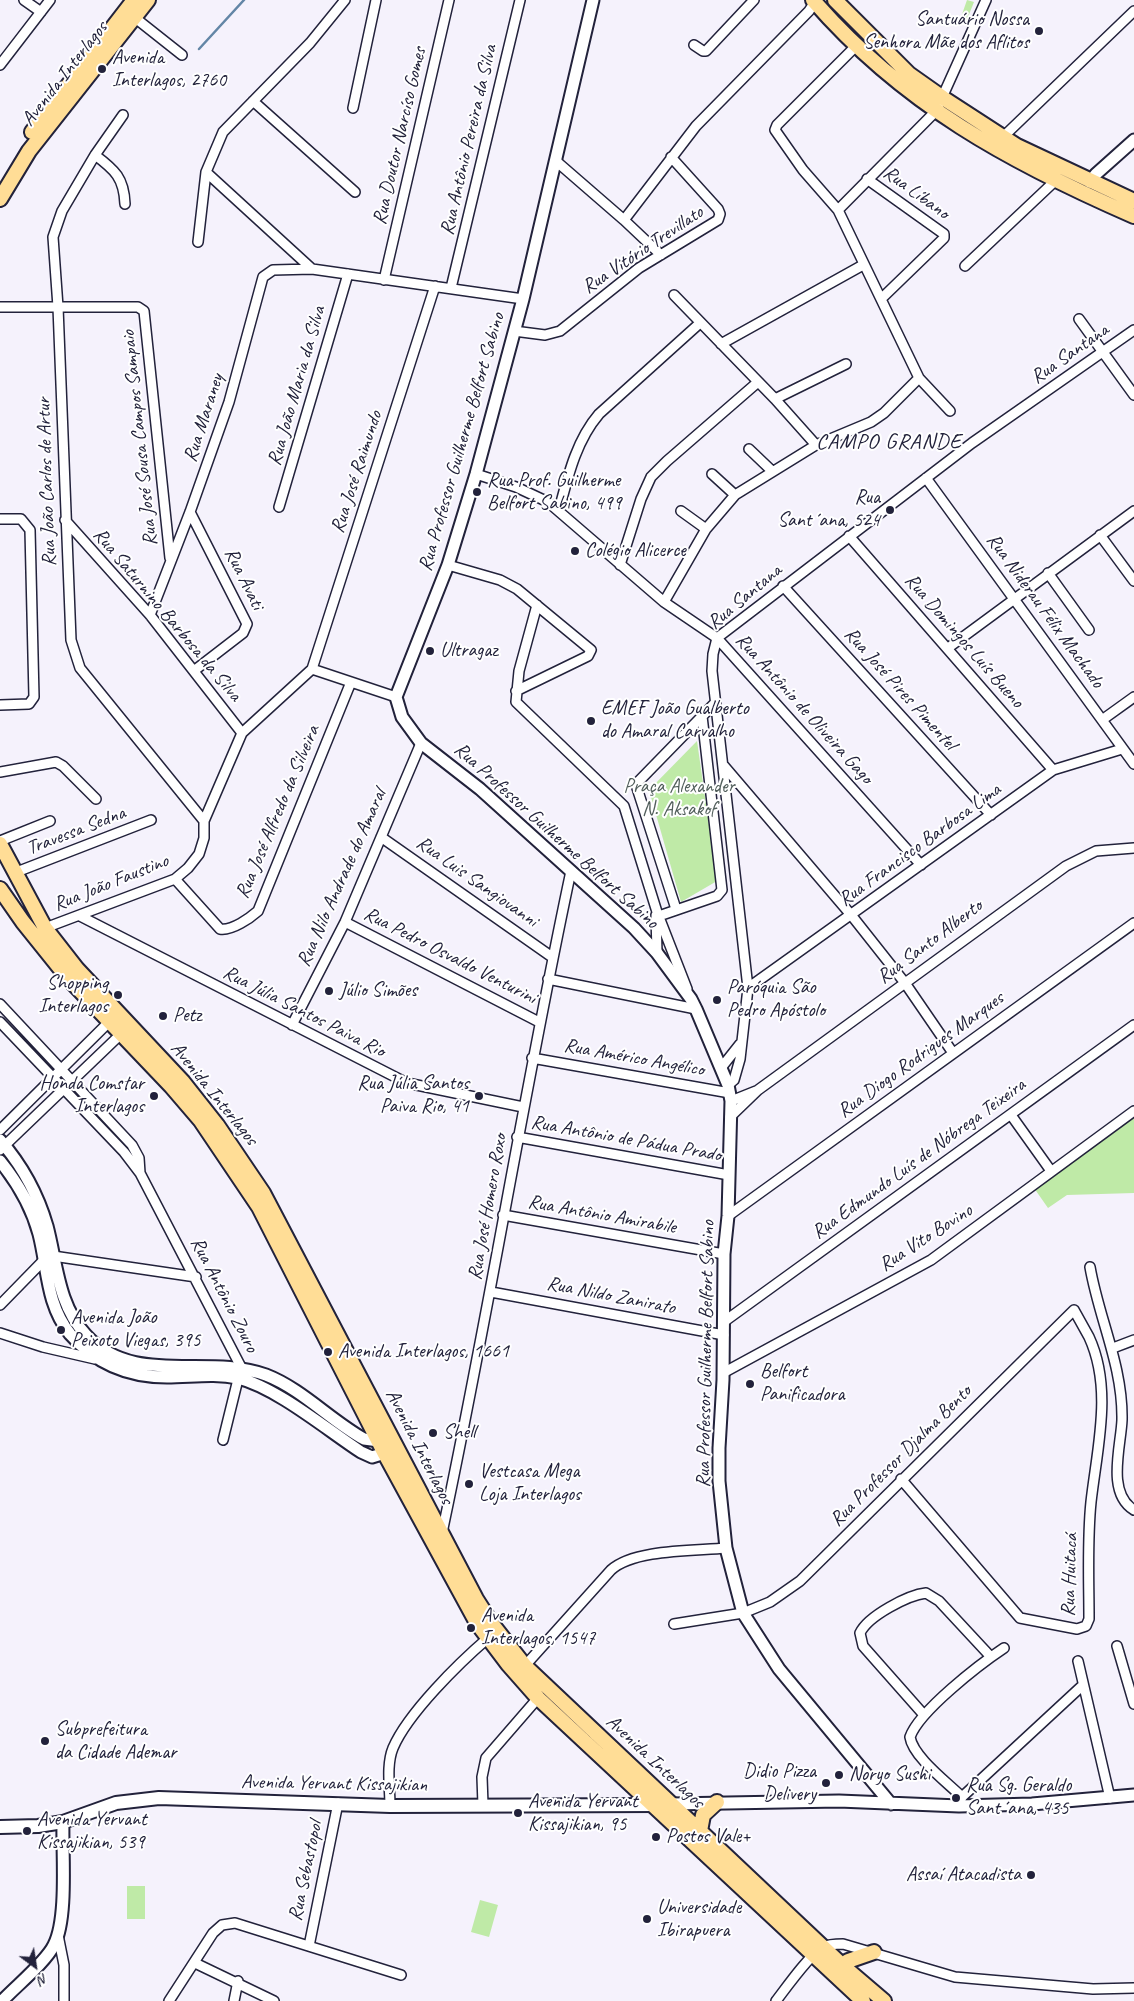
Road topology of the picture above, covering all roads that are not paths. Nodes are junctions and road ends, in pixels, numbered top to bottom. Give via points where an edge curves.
1 (24, 0) edge
2 (50, 0) edge
3 (134, 0) edge
4 (148, 0) edge
5 (344, 0) edge
6 (376, 0) edge
7 (449, 0) edge
8 (520, 0) edge
9 (754, 0) edge
10 (835, 0) edge
11 (986, 0) edge
12 (590, 1) edge
13 (814, 1) edge
14 (41, 12) junction
15 (1134, 12) edge
16 (134, 17) junction
17 (694, 45) dead end
18 (857, 45) junction
19 (182, 55) dead end
20 (0, 65) edge
21 (943, 98) junction
22 (253, 101) junction
23 (353, 108) dead end
24 (936, 112) junction
25 (123, 115) dead end
26 (1003, 137) junction
27 (1134, 140) edge
28 (96, 154) junction
29 (671, 158) junction
30 (556, 161) junction
31 (206, 172) junction
32 (867, 179) junction
33 (0, 181) edge
34 (1055, 181) junction
35 (1090, 182) junction
36 (355, 192) dead end
37 (0, 199) edge
38 (1134, 201) edge
39 (125, 204) dead end
40 (838, 210) junction
41 (1134, 216) edge
42 (624, 220) junction
43 (198, 242) dead end
44 (661, 255) junction
45 (863, 265) junction
46 (965, 266) dead end
47 (312, 269) junction
48 (348, 274) junction
49 (384, 280) junction
50 (435, 286) junction
51 (452, 288) junction
52 (674, 295) dead end
53 (522, 299) junction
54 (880, 299) junction
55 (0, 307) edge
56 (58, 307) junction
57 (1078, 319) dead end
58 (700, 324) junction
59 (1134, 330) edge
60 (514, 331) junction
61 (721, 344) junction
62 (1103, 353) junction
63 (846, 364) dead end
64 (919, 378) junction
65 (758, 382) junction
66 (1134, 395) edge
67 (775, 398) junction
68 (950, 410) dead end
69 (816, 445) junction
70 (749, 449) dead end
71 (772, 471) junction
72 (476, 474) junction
73 (712, 474) dead end
74 (926, 478) junction
75 (735, 495) junction
76 (279, 507) dead end
77 (559, 510) junction
78 (681, 511) dead end
79 (1134, 511) edge
80 (190, 512) junction
81 (0, 519) edge
82 (65, 520) junction
83 (706, 529) junction
84 (1100, 535) junction
85 (849, 536) junction
86 (170, 561) junction
87 (448, 565) junction
88 (620, 565) junction
89 (1048, 573) junction
90 (1134, 581) edge
91 (784, 586) junction
92 (1014, 598) junction
93 (664, 602) junction
94 (537, 605) junction
95 (150, 615) junction
96 (1089, 630) dead end
97 (717, 638) junction
98 (948, 648) junction
99 (312, 669) junction
100 (194, 670) junction
101 (351, 682) junction
102 (516, 691) junction
103 (396, 697) junction
104 (1134, 697) edge
105 (716, 702) junction
106 (0, 706) edge
107 (702, 716) junction
108 (1102, 720) junction
109 (242, 733) junction
110 (421, 743) junction
111 (1122, 748) junction
112 (1134, 764) edge
113 (724, 766) junction
114 (1053, 770) junction
115 (0, 772) edge
116 (96, 799) dead end
117 (991, 815) junction
118 (152, 820) dead end
119 (50, 821) dead end
120 (204, 821) junction
121 (381, 837) junction
122 (0, 842) edge
123 (1134, 848) edge
124 (921, 866) junction
125 (571, 871) junction
126 (14, 873) junction
127 (175, 879) junction
128 (0, 889) edge
129 (0, 908) edge
130 (676, 909) junction
131 (657, 915) junction
132 (80, 916) junction
133 (852, 916) junction
134 (23, 922) junction
135 (345, 922) junction
136 (1134, 924) edge
137 (45, 928) junction
138 (657, 953) junction
139 (552, 957) junction
140 (548, 980) junction
141 (904, 983) junction
142 (748, 988) junction
143 (0, 1004) edge
144 (693, 1004) junction
145 (110, 1021) junction
146 (0, 1022) edge
147 (539, 1022) junction
148 (292, 1025) junction
149 (1134, 1025) edge
150 (122, 1033) junction
151 (742, 1041) junction
152 (953, 1053) junction
153 (532, 1058) junction
154 (721, 1068) junction
155 (61, 1070) junction
156 (53, 1078) junction
157 (72, 1081) junction
158 (64, 1089) junction
159 (758, 1090) junction
160 (730, 1093) junction
161 (524, 1107) junction
162 (1134, 1111) edge
163 (1011, 1115) junction
164 (730, 1117) junction
165 (0, 1130) edge
166 (517, 1136) junction
167 (2, 1145) edge
168 (0, 1161) edge
169 (1051, 1171) junction
170 (140, 1173) junction
171 (729, 1175) junction
172 (503, 1215) junction
173 (728, 1216) junction
174 (724, 1254) junction
175 (48, 1259) junction
176 (1090, 1267) dead end
177 (196, 1277) junction
178 (491, 1292) junction
179 (3, 1294) edge
180 (0, 1305) edge
181 (1074, 1310) joint
182 (724, 1321) junction
183 (0, 1333) edge
184 (724, 1335) junction
185 (1134, 1340) edge
186 (1113, 1348) junction
187 (96, 1359) junction
188 (240, 1373) junction
189 (723, 1373) junction
190 (384, 1438) junction
191 (223, 1440) dead end
192 (391, 1451) junction
193 (901, 1479) junction
194 (1134, 1510) edge
195 (442, 1535) junction
196 (726, 1548) junction
197 (436, 1549) junction
198 (743, 1613) junction
199 (674, 1624) dead end
200 (488, 1638) junction
201 (1117, 1646) dead end
202 (1004, 1648) dead end
203 (990, 1657) junction
204 (1078, 1662) dead end
205 (521, 1671) junction
206 (1083, 1685) junction
207 (538, 1698) junction
208 (1134, 1704) edge
209 (924, 1715) junction
210 (1134, 1794) edge
211 (1110, 1798) junction
212 (961, 1801) junction
213 (717, 1802) junction
214 (338, 1803) junction
215 (652, 1804) junction
216 (672, 1804) junction
217 (891, 1804) junction
218 (483, 1805) junction
219 (390, 1806) junction
220 (63, 1822) junction
221 (0, 1827) edge
222 (700, 1831) junction
223 (58, 1936) junction
224 (309, 1946) junction
225 (819, 1951) junction
226 (874, 1952) junction
227 (195, 1962) junction
228 (843, 1966) junction
229 (401, 1975) dead end
230 (238, 1981) junction
231 (841, 1981) junction
232 (1134, 1988) edge
233 (2, 2001) edge
234 (64, 2001) edge
235 (168, 2001) edge
236 (234, 2001) edge
237 (274, 2001) edge
238 (776, 2001) edge
239 (863, 2001) edge
240 (884, 2001) edge

1 - 14 street
2 - 14 street
3 - 33 main road, Avenida Interlagos via 45,115
4 - 16 main road, Avenida Interlagos
5 - 22 street via 310,43
6 - 23 street
7 - 49 street, Rua Doutor Narcíso Gomes
8 - 51 street, Rua Antônio Pereira da Silva
9 - 17 street via 706,51
10 - 21 main road via 909,74
11 - 21 street
12 - 30 street, Rua Professor Guilherme Belfort Sabino
13 - 18 main road
13 - 29 street via 696,126
14 - 20 street
15 - 26 street
16 - 19 street
16 - 37 main road, Avenida Interlagos via 30,151
18 - 24 main road via 888,75
18 - 40 street via 775,130 803,170
21 - 24 street
21 - 26 main road
22 - 31 street via 223,132
22 - 36 street
24 - 32 street
24 - 34 main road
25 - 28 street, Rua João Carlos de Artur
26 - 35 main road
27 - 35 street
28 - 39 street via 117,173
28 - 56 street, Rua João Carlos de Artur via 62,211 53,237
29 - 42 street
29 - 44 street, Rua Vitório Trevillato via 720,214 718,220
30 - 42 street
30 - 53 street, Rua Professor Guilherme Belfort Sabino
31 - 43 street
31 - 47 street
32 - 40 street
32 - 54 street, Rua Líbano via 944,234 944,238
34 - 41 main road
34 - 46 street
35 - 38 main road
40 - 45 street
42 - 44 street
44 - 60 street, Rua Vitório Trevillato via 620,281 560,331 545,335
45 - 54 street
45 - 61 street
47 - 48 street, Rua Maraney
47 - 80 street, Rua Maraney via 273,270 263,277 229,402
48 - 49 street, Rua Maraney
48 - 76 street, Rua João Maria da Silva
49 - 50 street, Rua Maraney
50 - 51 street, Rua Maraney
50 - 99 street, Rua José Raimundo
51 - 53 street, Rua Maraney
52 - 58 street
53 - 60 street, Rua Professor Guilherme Belfort Sabino
54 - 64 street
55 - 56 street
56 - 82 street, Rua João Carlos de Artur
56 - 86 street, Rua José Sousa Campos Sampaio via 138,307 146,313
57 - 62 street
58 - 61 street
58 - 77 street via 591,423 579,444
59 - 62 street, Rua Santana
60 - 72 street, Rua Professor Guilherme Belfort Sabino
61 - 65 street
62 - 66 street
62 - 74 street, Rua Santana
63 - 67 street
64 - 68 street
64 - 69 street via 871,422
65 - 67 street
65 - 88 street via 651,477
67 - 69 street
69 - 71 street
70 - 71 street
71 - 75 street
72 - 77 street, Rua Antônio de Oliveira Gago via 532,494
72 - 87 street, Rua Professor Guilherme Belfort Sabino
73 - 75 street
74 - 85 street, Rua Santana
74 - 92 street, Rua Niderau Félix Machado
75 - 83 street
77 - 88 street, Rua Antônio de Oliveira Gago
78 - 83 street
79 - 84 street
80 - 86 street, Rua Maraney
80 - 100 street, Rua Avati via 247,624 244,633
81 - 106 street via 21,520 30,530 34,697 29,704
82 - 95 street, Rua Saturnino Barbosa da Silva
82 - 120 street, Rua João Carlos de Artur via 76,660
83 - 93 street
84 - 89 street
84 - 90 street
85 - 91 street, Rua Santana
85 - 98 street, Rua Domingos Luís Bueno
86 - 95 street, Rua Maraney
87 - 94 street via 500,580
87 - 103 street, Rua Professor Guilherme Belfort Sabino
88 - 93 street, Rua Antônio de Oliveira Gago
89 - 92 street
89 - 96 street
91 - 97 street, Rua Santana
91 - 117 street, Rua José Pires Pimentel
92 - 98 street
92 - 108 street, Rua Niderau Félix Machado
93 - 97 street, Rua Antônio de Oliveira Gago
94 - 102 street
94 - 102 street via 591,651 588,656
95 - 100 street, Rua Saturnino Barbosa da Silva
97 - 105 street, Rua Santana via 712,663
97 - 124 street, Rua Antônio de Oliveira Gago
98 - 114 street, Rua Domingos Luís Bueno
99 - 101 street
99 - 109 street, Rua João Faustino
100 - 109 street, Rua Saturnino Barbosa da Silva
101 - 103 street
101 - 127 street, Rua José Alfredo da Silveira via 258,911 240,923 220,929
102 - 131 street via 516,702 620,801
103 - 110 street, Rua Professor Guilherme Belfort Sabino via 402,717
104 - 108 street
105 - 107 street
105 - 113 street, Rua Santana
107 - 130 street via 637,783
107 - 130 street via 722,890 717,896
108 - 111 street, Rua Niderau Félix Machado
109 - 120 street, Rua João Faustino
110 - 121 street, Rua Nilo Andrade do Amaral
110 - 125 street, Rua Professor Guilherme Belfort Sabino via 480,789
111 - 112 street, Rua Niderau Félix Machado
111 - 114 street, Rua Francisco Barbosa Lima
113 - 133 street
113 - 142 street, Rua Santana
114 - 117 street, Rua Francisco Barbosa Lima
115 - 116 street via 56,762
117 - 124 street, Rua Francisco Barbosa Lima
118 - 126 street, Travessa Sedna
119 - 122 street
120 - 127 street, Rua João Faustino via 204,838 199,854
121 - 135 street, Rua Nilo Andrade do Amaral
121 - 139 street, Rua Luis Sangiovanni
122 - 126 main road, Avenida Interlagos
123 - 141 street, Rua Santo Alberto via 1096,851 1084,856
124 - 133 street, Rua Francisco Barbosa Lima
125 - 138 street, Rua Professor Guilherme Belfort Sabino
125 - 139 street, Rua José Homero Roxo
126 - 137 main road, Avenida Interlagos
127 - 132 street, Rua João Faustino
128 - 134 main road, Avenida Interlagos
129 - 134 main road
130 - 131 street
131 - 138 street
131 - 144 street
132 - 137 street, Rua João Faustino
132 - 148 street, Rua Júlia Santos Paiva Rio
133 - 141 street
133 - 142 street, Rua Francisco Barbosa Lima
134 - 145 main road, Avenida Interlagos via 68,978
135 - 147 street, Rua Pedro Osvaldo Venturini
135 - 148 street, Rua Nilo Andrade do Amaral
136 - 152 street, Rua Diogo Rodrigues Marques
137 - 190 main road, Avenida Interlagos via 77,968 183,1082 242,1160 263,1193
138 - 144 street, Rua Professor Guilherme Belfort Sabino
139 - 140 street, Rua José Homero Roxo
140 - 144 street
140 - 147 street, Rua José Homero Roxo
141 - 152 street
141 - 159 street, Rua Santo Alberto
142 - 151 street, Rua Santana
143 - 155 street, Rua Antônio Zouro
144 - 154 street, Rua Professor Guilherme Belfort Sabino
145 - 150 main road, Avenida Interlagos
145 - 155 street
146 - 156 street, Rua Antônio Zouro
147 - 153 street, Rua José Homero Roxo
148 - 161 street, Rua Júlia Santos Paiva Rio via 407,1084
149 - 163 street, Rua Edmundo Luís de Nóbrega Teixeira
150 - 157 street
150 - 190 main road, Avenida Interlagos via 201,1121 259,1208
151 - 154 street
151 - 160 street, Rua Santana
152 - 173 street, Rua Diogo Rodrigues Marques
153 - 160 street, Rua Américo Angélico
153 - 161 street, Rua José Homero Roxo
154 - 160 street, Rua Professor Guilherme Belfort Sabino
155 - 156 street
155 - 157 street, Rua Antônio Zouro
156 - 158 street, Rua Antônio Zouro
156 - 165 street
157 - 158 street
157 - 170 street, Rua Antônio Zouro via 135,1148
158 - 167 street
158 - 170 street, Rua Antônio Zouro
159 - 160 street, Rua Santo Alberto
159 - 164 street, Rua Santo Alberto
160 - 164 street, Rua Professor Guilherme Belfort Sabino
161 - 166 street, Rua José Homero Roxo
162 - 169 street, Rua Vito Bovino
163 - 169 street
163 - 182 street, Rua Edmundo Luís de Nóbrega Teixeira
164 - 171 street, Rua Professor Guilherme Belfort Sabino
166 - 171 street, Rua Antônio de Pádua Prado
166 - 172 street, Rua José Homero Roxo
167 - 175 street via 18,1164 38,1203 47,1226
168 - 175 street via 32,1214
169 - 189 street, Rua Vito Bovino via 931,1260
170 - 177 street, Rua Antônio Zouro
171 - 173 street, Rua Professor Guilherme Belfort Sabino
172 - 174 street, Rua Antônio Amirabile
172 - 178 street, Rua José Homero Roxo
173 - 174 street, Rua Professor Guilherme Belfort Sabino
174 - 182 street, Rua Professor Guilherme Belfort Sabino
175 - 177 street
175 - 179 street
175 - 187 street via 51,1298 69,1332
175 - 188 street via 72,1317 103,1350 119,1358 158,1367 213,1365
176 - 186 street via 1094,1293
177 - 188 street, Rua Antônio Zouro
178 - 184 street, Rua Nildo Zanirato
178 - 195 street, Rua José Homero Roxo
179 - 180 street
181 - 193 street, Rua Professor Djalma Bento
181 - 193 street, Rua Huitacá via 1089,1338 1101,1387 1102,1411 1091,1502 1089,1620 1086,1626 1076,1629 1020,1618
182 - 184 street, Rua Professor Guilherme Belfort Sabino
183 - 187 street
184 - 189 street, Rua Professor Guilherme Belfort Sabino
185 - 186 street
186 - 194 street via 1122,1403 1118,1477 1124,1500
187 - 188 street via 125,1372 147,1376
188 - 190 street via 283,1384 369,1441
188 - 191 street, Rua Antônio Zouro
188 - 192 street via 361,1452 372,1457
189 - 196 street, Rua Professor Guilherme Belfort Sabino via 719,1481
190 - 192 main road, Avenida Interlagos
192 - 195 main road, Avenida Interlagos
192 - 197 main road, Avenida Interlagos
193 - 198 street, Rua Professor Djalma Bento via 800,1581 770,1602
195 - 197 street, Rua José Homero Roxo
195 - 205 main road, Avenida Interlagos via 476,1599
196 - 198 street, Rua Professor Guilherme Belfort Sabino
196 - 205 street via 648,1556 623,1562 611,1570
197 - 200 main road, Avenida Interlagos
198 - 199 street, Rua Professor Djalma Bento
198 - 217 street, Rua Professor Guilherme Belfort Sabino via 779,1669
200 - 205 main road, Avenida Interlagos
200 - 219 street via 438,1687 398,1740 390,1758
201 - 208 street
202 - 203 street
203 - 209 street
203 - 209 street via 939,1601 926,1593 906,1598 867,1623 860,1633 863,1646
204 - 206 street
205 - 207 main road, Avenida Interlagos
205 - 216 main road, Avenida Interlagos
206 - 211 street
206 - 212 street
207 - 215 main road, Avenida Interlagos
207 - 218 street via 486,1758 482,1777
209 - 212 street via 912,1731 911,1744
210 - 211 street
211 - 212 street via 1032,1804
212 - 217 street
213 - 216 street
213 - 217 street
213 - 222 main road via 703,1815
214 - 219 main road, Avenida Yervant Kissajikian
214 - 220 main road, Avenida Yervant Kissajikian via 159,1798 116,1803
214 - 224 street, Rua Sebastopol
215 - 216 main road, Avenida Yervant Kissajikian
215 - 218 main road, Avenida Yervant Kissajikian
215 - 225 main road, Avenida Interlagos
216 - 222 main road, Avenida Interlagos
218 - 219 main road, Avenida Yervant Kissajikian
220 - 221 main road, Avenida Yervant Kissajikian
220 - 223 street via 62,1917
222 - 225 main road, Avenida Interlagos
223 - 233 street via 46,1956
223 - 234 street via 64,1965
224 - 227 street via 227,1923 217,1928
224 - 229 street
225 - 226 street via 843,1944
225 - 228 main road, Avenida Interlagos
225 - 231 main road, Avenida Interlagos
225 - 238 street
226 - 228 main road via 852,1958
226 - 232 street via 978,1981 1093,1989
227 - 230 street
227 - 235 street
228 - 231 main road
228 - 240 main road, Avenida Interlagos
230 - 236 street
230 - 237 street
231 - 239 main road, Avenida Interlagos

